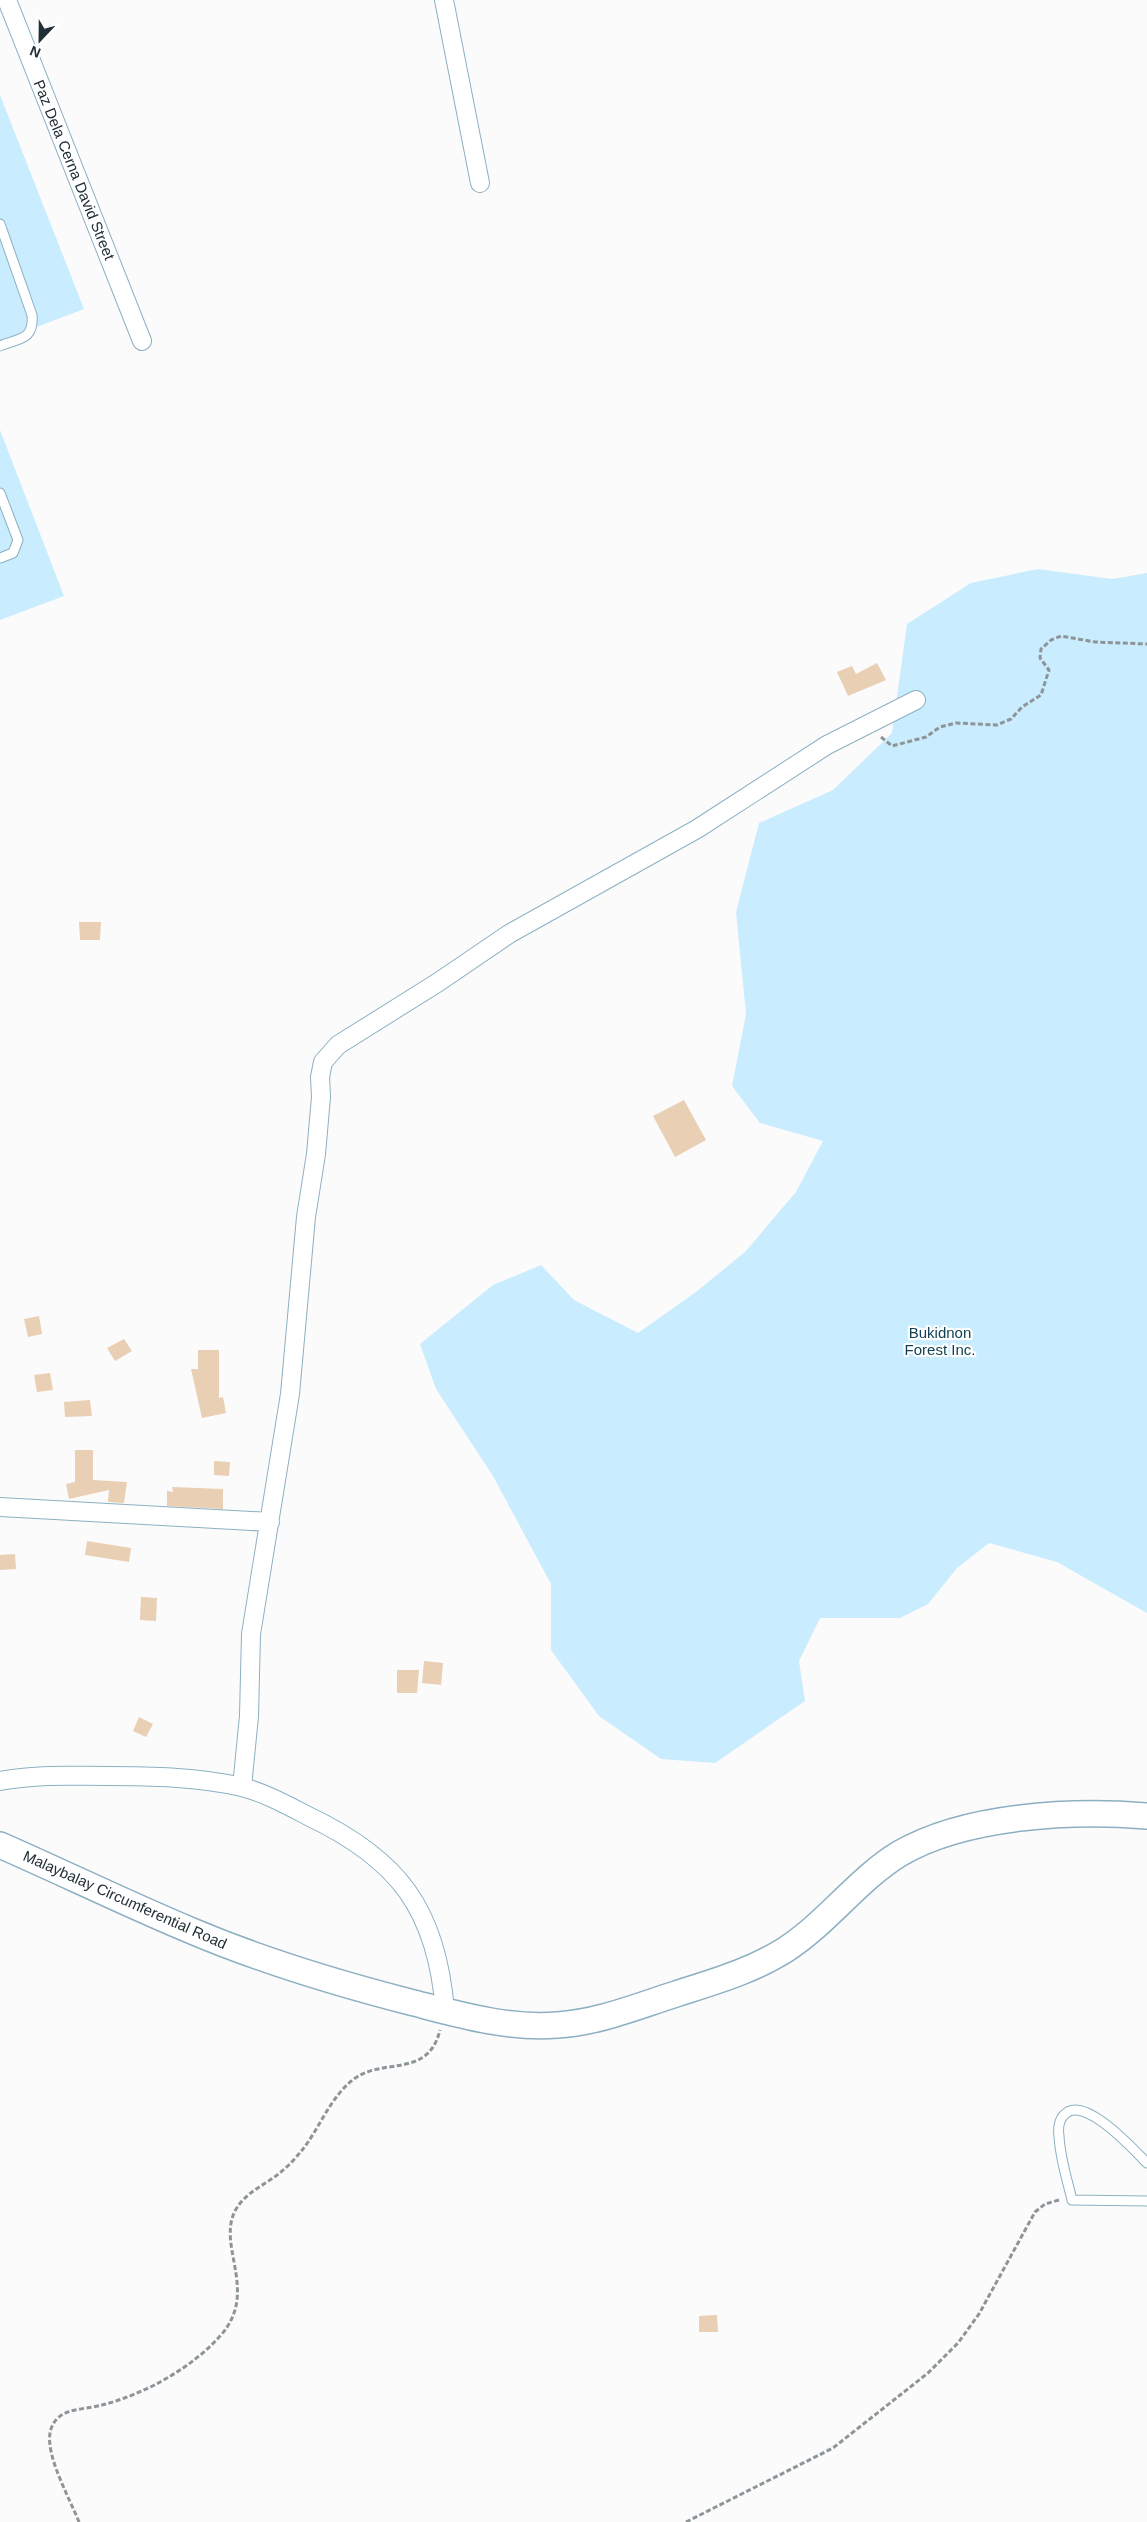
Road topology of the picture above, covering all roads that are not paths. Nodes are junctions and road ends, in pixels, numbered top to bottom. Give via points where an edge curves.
1 (7, 0) edge
2 (444, 0) edge
3 (480, 183) dead end
4 (1, 229) edge
5 (142, 341) dead end
6 (0, 346) edge
7 (0, 493) edge
8 (0, 558) edge
9 (916, 700) dead end
10 (0, 1507) edge
11 (270, 1522) junction
12 (0, 1781) edge
13 (242, 1787) junction
14 (1147, 1816) edge
15 (0, 1844) edge
16 (445, 2011) junction
17 (1147, 2163) edge
18 (1147, 2201) edge

1 - 5 street, Paz Dela Cerna David Street
2 - 3 street
4 - 6 lane via 33,323 28,335
7 - 8 lane via 18,540 13,553
9 - 11 street via 827,745 697,829 509,934 329,1053 320,1077 316,1154 305,1226 290,1394
10 - 11 street
11 - 13 street via 251,1634 249,1716
12 - 13 street via 58,1775 140,1776
13 - 16 street via 340,1831 371,1852 396,1875 424,1920 437,1954
14 - 16 main road, Malaybalay Circumferential Road via 1110,1813 1048,1815 935,1837 899,1855 785,1950 716,1982 604,2015 558,2026 521,2025
15 - 16 main road, Malaybalay Circumferential Road via 128,1904 269,1961
17 - 18 lane via 1110,2127 1091,2114 1077,2109 1066,2113 1060,2121 1058,2135 1072,2200

